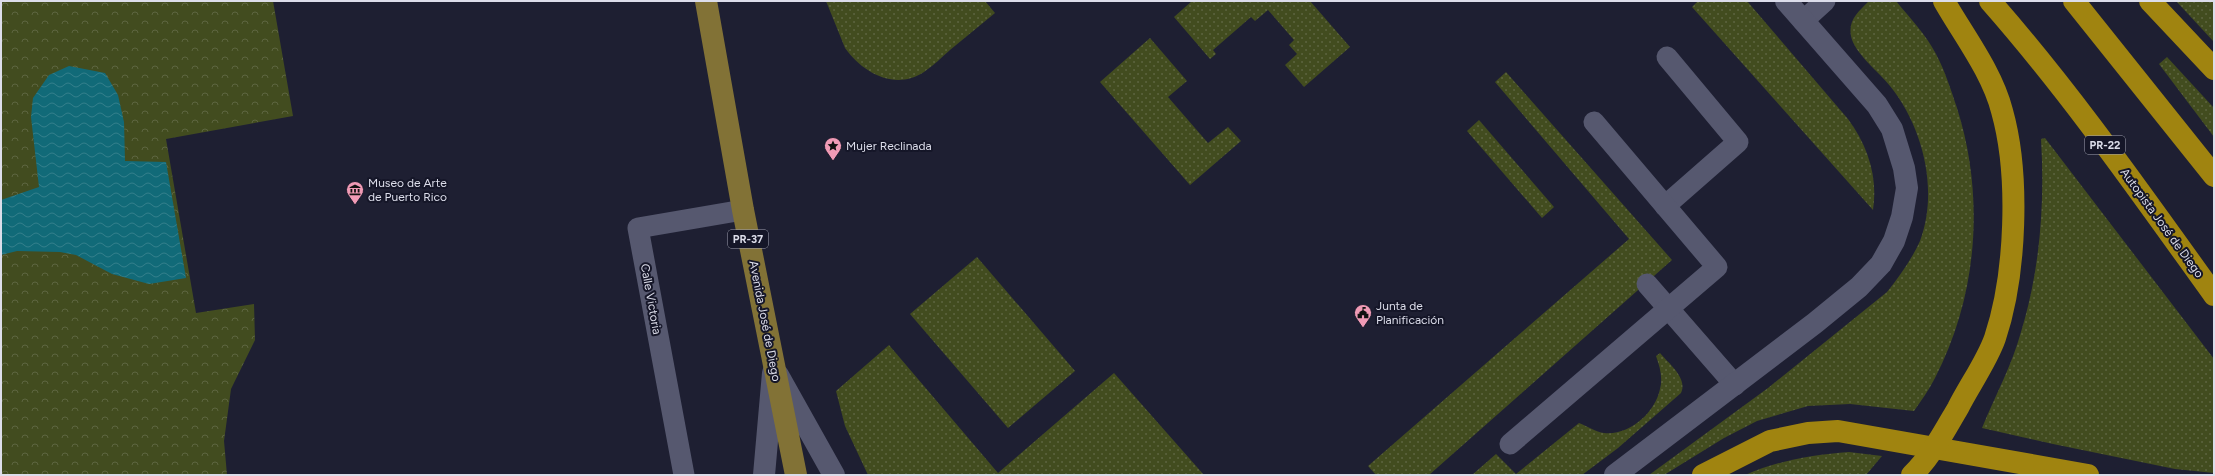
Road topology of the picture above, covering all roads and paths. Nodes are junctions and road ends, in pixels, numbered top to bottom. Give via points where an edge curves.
1 (706, 1) edge
2 (1786, 1) edge
3 (1825, 1) edge
4 (1944, 1) edge
5 (1990, 1) edge
6 (2074, 1) edge
7 (2150, 1) edge
8 (1803, 21) junction
9 (1667, 57) dead end
10 (2214, 69) edge
11 (1594, 122) dead end
12 (2208, 168) edge
13 (2214, 192) edge
14 (1665, 206) junction
15 (743, 210) junction
16 (1647, 284) dead end
17 (2214, 295) edge
18 (1668, 308) junction
19 (774, 368) junction
20 (1735, 385) junction
21 (1510, 444) dead end
22 (684, 475) edge
23 (764, 475) edge
24 (796, 475) edge
25 (834, 475) edge
26 (1616, 475) edge
27 (1703, 475) edge
28 (1912, 475) edge
29 (2088, 475) edge

1 - 15 main road, Avenida José de Diego / PR-37
2 - 8 street
3 - 8 lane
4 - 28 highway via 1988,77 2002,110 2009,148 2012,253 1995,339 1946,428
5 - 17 highway, Autopista José de Diego / PR-22 via 2124,169
6 - 12 highway
7 - 10 highway
8 - 20 street via 1877,105 1892,129 1904,168 1907,188 1902,217 1894,241 1881,264 1860,287
9 - 14 lane via 1738,142
11 - 14 lane
12 - 13 highway
14 - 18 lane via 1717,268
15 - 19 main road, Avenida José de Diego / PR-37
15 - 22 lane, Calle Victoria via 638,228
16 - 18 lane
18 - 20 lane
18 - 21 lane
19 - 23 street
19 - 24 main road, Avenida José de Diego / PR-37
19 - 25 street
20 - 26 street
27 - 29 highway via 1770,440 1838,431

